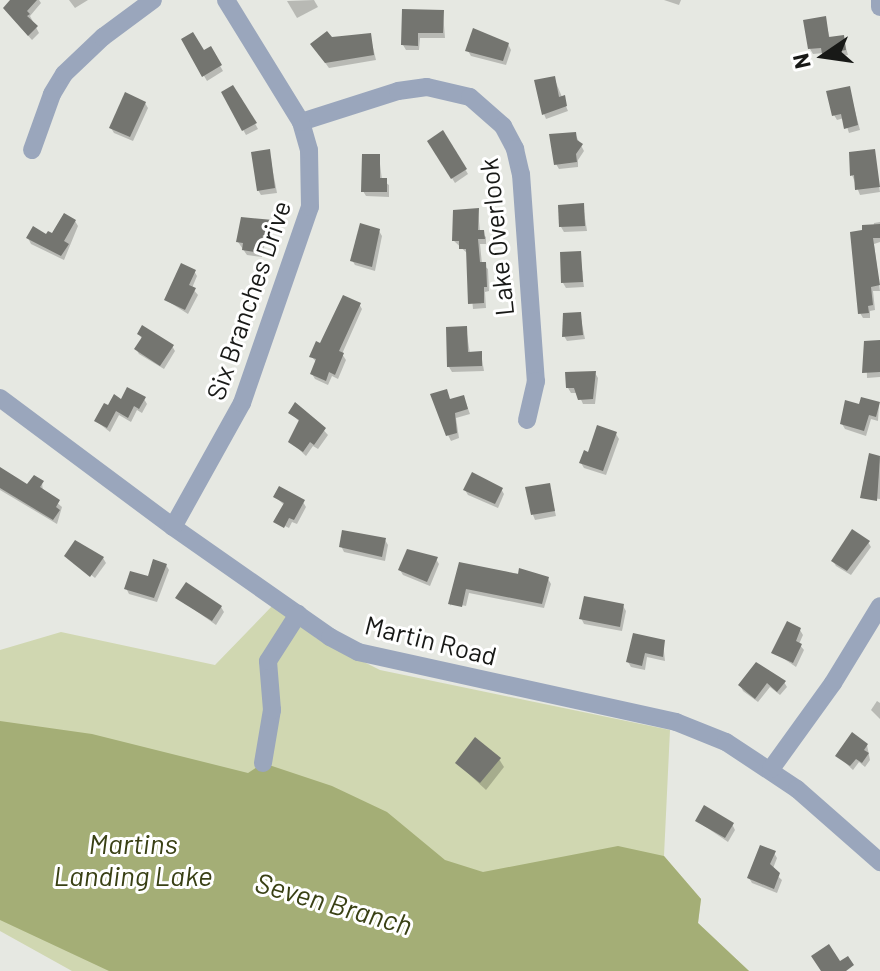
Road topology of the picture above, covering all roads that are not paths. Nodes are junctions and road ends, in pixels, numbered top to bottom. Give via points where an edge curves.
1 (153, 0) edge
2 (226, 0) edge
3 (880, 0) edge
4 (880, 7) edge
5 (301, 122) junction
6 (32, 150) dead end
7 (0, 398) edge
8 (527, 420) dead end
9 (173, 527) junction
10 (880, 606) edge
11 (298, 614) junction
12 (263, 763) dead end
13 (771, 769) junction
14 (880, 862) edge

1 - 6 street via 64,74
2 - 5 street, Six Branches Drive
3 - 4 street
5 - 8 street, Lake Overlook via 427,87 470,97 503,126 521,174 536,381
5 - 9 street, Six Branches Drive via 312,178 303,235 231,428
7 - 9 street, Martin Road
9 - 11 street, Martin Road
10 - 13 street
11 - 12 street via 268,661 272,710
11 - 13 street, Martin Road via 358,652 676,722 726,742
13 - 14 street, Martin Road

